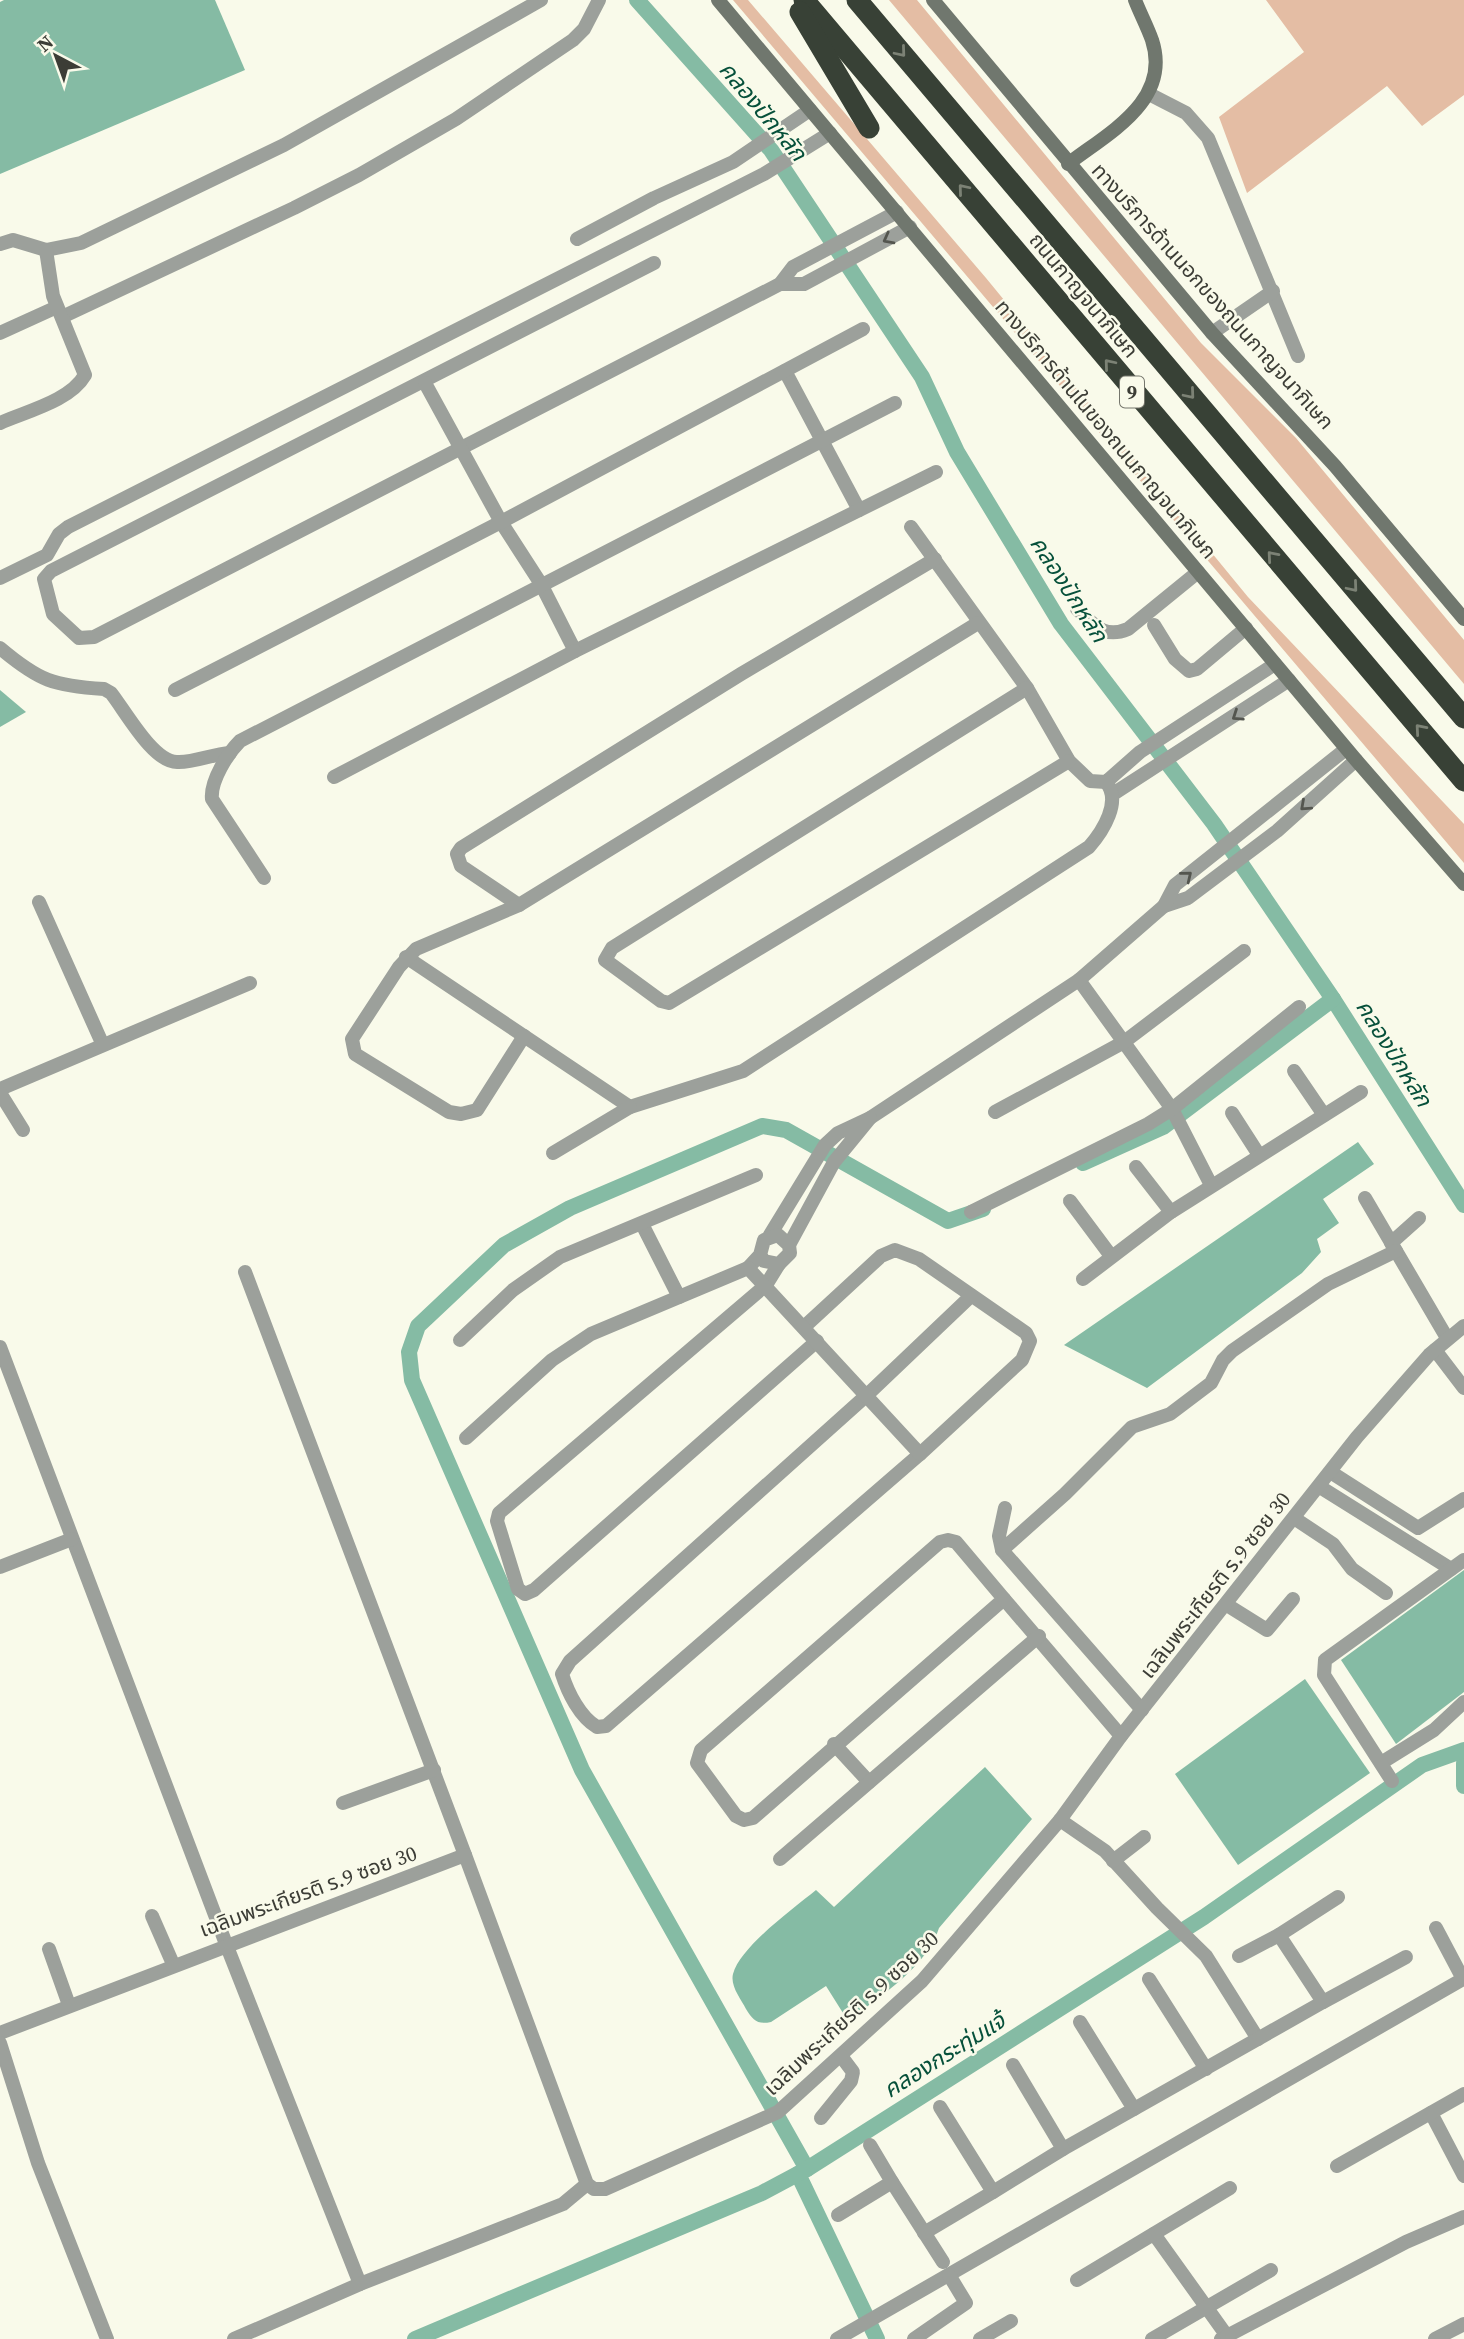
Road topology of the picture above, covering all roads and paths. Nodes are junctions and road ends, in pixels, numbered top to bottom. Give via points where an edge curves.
1 (541, 0) edge
2 (599, 0) edge
3 (718, 0) edge
4 (793, 0) edge
5 (804, 0) edge
6 (857, 0) edge
7 (933, 0) edge
8 (1135, 0) edge
9 (1149, 94) junction
10 (810, 110) junction
11 (869, 128) dead end
12 (830, 133) junction
13 (1068, 164) junction
14 (897, 212) junction
15 (910, 227) junction
16 (576, 239) dead end
17 (0, 244) edge
18 (46, 250) junction
19 (654, 263) dead end
20 (780, 284) junction
21 (1273, 291) junction
22 (60, 312) junction
23 (863, 329) dead end
24 (1212, 333) junction
25 (0, 334) edge
26 (1298, 356) dead end
27 (785, 371) junction
28 (425, 383) junction
29 (895, 403) dead end
30 (0, 424) edge
31 (824, 439) junction
32 (463, 450) junction
33 (936, 472) dead end
34 (859, 510) junction
35 (501, 522) junction
36 (911, 527) dead end
37 (935, 559) junction
38 (1198, 572) junction
39 (0, 578) edge
40 (541, 584) junction
41 (1077, 609) dead end
42 (1464, 619) edge
43 (978, 623) junction
44 (1154, 625) dead end
45 (1246, 628) junction
46 (0, 648) edge
47 (575, 651) junction
48 (1275, 664) junction
49 (1289, 680) junction
50 (1027, 688) junction
51 (175, 690) dead end
52 (1464, 718) edge
53 (230, 753) junction
54 (1351, 754) junction
55 (1069, 761) junction
56 (334, 777) dead end
57 (1464, 781) edge
58 (1110, 788) junction
59 (264, 877) dead end
60 (1464, 884) edge
61 (39, 902) dead end
62 (519, 905) junction
63 (1164, 906) junction
64 (1244, 951) dead end
65 (405, 957) junction
66 (1079, 980) junction
67 (250, 982) dead end
68 (1300, 1007) dead end
69 (524, 1036) junction
70 (1124, 1042) junction
71 (102, 1043) junction
72 (1294, 1071) dead end
73 (0, 1091) edge
74 (1361, 1092) dead end
75 (629, 1107) junction
76 (1173, 1111) junction
77 (995, 1112) dead end
78 (1232, 1113) dead end
79 (1324, 1115) junction
80 (870, 1118) junction
81 (23, 1129) dead end
82 (553, 1153) dead end
83 (1259, 1155) junction
84 (1136, 1167) dead end
85 (755, 1175) dead end
86 (1211, 1185) junction
87 (1365, 1198) dead end
88 (1070, 1201) dead end
89 (971, 1212) dead end
90 (1171, 1212) junction
91 (1419, 1218) dead end
92 (642, 1224) junction
93 (770, 1235) junction
94 (789, 1245) junction
95 (1393, 1247) junction
96 (760, 1255) junction
97 (1111, 1256) junction
98 (779, 1264) junction
99 (748, 1268) junction
100 (246, 1272) dead end
101 (1083, 1279) dead end
102 (766, 1285) junction
103 (971, 1296) junction
104 (679, 1297) junction
105 (1464, 1326) edge
106 (804, 1327) junction
107 (1447, 1338) junction
108 (460, 1340) dead end
109 (817, 1341) junction
110 (0, 1347) edge
111 (1435, 1350) junction
112 (1464, 1388) edge
113 (867, 1395) junction
114 (466, 1438) dead end
115 (919, 1454) junction
116 (1332, 1473) junction
117 (1320, 1487) junction
118 (1464, 1499) edge
119 (1005, 1508) dead end
120 (1294, 1518) junction
121 (72, 1539) junction
122 (1002, 1550) junction
123 (1464, 1560) edge
124 (0, 1567) edge
125 (1451, 1569) junction
126 (1386, 1592) dead end
127 (1004, 1599) junction
128 (1293, 1599) dead end
129 (1227, 1605) junction
130 (1039, 1636) junction
131 (1464, 1702) edge
132 (1142, 1710) junction
133 (1121, 1736) junction
134 (834, 1744) junction
135 (1381, 1763) junction
136 (435, 1770) junction
137 (1392, 1781) dead end
138 (869, 1782) junction
139 (343, 1803) dead end
140 (1060, 1820) junction
141 (1144, 1837) dead end
142 (465, 1855) junction
143 (780, 1859) dead end
144 (1112, 1861) junction
145 (1338, 1897) dead end
146 (152, 1916) dead end
147 (1436, 1928) dead end
148 (1279, 1935) junction
149 (226, 1944) junction
150 (49, 1949) dead end
151 (1240, 1956) dead end
152 (1406, 1957) dead end
153 (173, 1964) junction
154 (1149, 1979) dead end
155 (1323, 2002) junction
156 (69, 2005) junction
157 (1080, 2022) dead end
158 (0, 2033) edge
159 (1258, 2039) junction
160 (0, 2043) edge
161 (841, 2056) junction
162 (1013, 2065) dead end
163 (1206, 2068) junction
164 (1464, 2094) edge
165 (940, 2107) dead end
166 (1134, 2109) junction
167 (1431, 2113) junction
168 (821, 2118) dead end
169 (870, 2145) dead end
170 (1063, 2149) junction
171 (1337, 2166) dead end
172 (1464, 2176) edge
173 (892, 2182) junction
174 (587, 2184) junction
175 (1230, 2188) dead end
176 (993, 2192) junction
177 (838, 2215) dead end
178 (1464, 2217) edge
179 (924, 2233) junction
180 (1154, 2234) junction
181 (946, 2268) junction
182 (1271, 2270) dead end
183 (1077, 2280) dead end
184 (359, 2284) junction
185 (1207, 2307) junction
186 (1011, 2321) dead end
187 (1464, 2324) edge
188 (1224, 2337) edge
189 (107, 2339) edge
190 (234, 2339) edge
191 (837, 2339) edge
192 (914, 2339) edge
193 (980, 2339) edge
194 (1152, 2339) edge
195 (1434, 2339) edge

1 - 18 street via 284,145 81,243
2 - 22 street via 573,40 404,150 294,208
3 - 10 main road, ทางบริการด้านในของถนนกาญจนาภิเษก
4 - 11 highway
57 -> 5 highway, ถนนกาญจนาภิเษก / 9
6 -> 52 highway, ถนนกาญจนาภิเษก / 9
7 - 13 main road, ทางบริการด้านนอกของถนนกาญจนาภิเษก
8 - 9 main road via 1153,42 1154,83
9 - 13 main road via 1132,115
9 - 21 street via 1186,113 1208,138
10 - 12 main road, ทางบริการด้านในของถนนกาญจนาภิเษก
10 - 16 street via 733,162
12 - 14 main road, ทางบริการด้านในของถนนกาญจนาภิเษก
12 - 39 street via 764,174 68,527 47,555
13 - 24 main road, ทางบริการด้านนอกของถนนกาญจนาภิเษก
14 - 15 main road, ทางบริการด้านในของถนนกาญจนาภิเษก
14 - 20 street via 793,267
15 -> 20 street via 804,284
15 - 38 main road, ทางบริการด้านในของถนนกาญจนาภิเษก
17 - 18 street via 13,240
18 - 22 street
19 - 28 street
20 - 32 street
21 - 24 street
21 - 26 street
22 - 25 street
22 - 30 street via 85,375 66,394
23 - 27 street
24 - 42 main road, ทางบริการด้านนอกของถนนกาญจนาภิเษก via 1335,466
27 - 31 street
27 - 35 street
28 - 32 street
28 - 32 street via 51,571 44,579 53,614 79,638 94,637
29 - 31 street
31 - 34 street
31 - 40 street
32 - 35 street
33 - 34 street
34 - 47 street
35 - 40 street
35 - 51 street
36 - 37 street
37 - 43 street
37 - 62 street via 461,848 457,854 461,866
38 - 41 street via 1116,634 1105,634
38 - 45 main road, ทางบริการด้านในของถนนกาญจนาภิเษก
40 - 47 street
40 - 53 street via 253,733
43 - 50 street
43 - 62 street
44 - 45 street via 1175,659 1189,671
45 - 48 main road, ทางบริการด้านในของถนนกาญจนาภิเษก
46 - 53 street via 56,685 111,693 165,760 178,763
47 - 56 street
48 - 49 main road, ทางบริการด้านในของถนนกาญจนาภิเษก
48 - 58 street via 1140,752
49 - 54 main road, ทางบริการด้านในของถนนกาญจนาภิเษก
49 -> 58 street via 1153,771
50 - 55 street
50 - 55 street via 611,948 605,960 669,1003
53 - 59 street via 211,790 212,799
54 - 60 main road, ทางบริการด้านในของถนนกาญจนาภิเษก
63 -> 54 street via 1175,885
54 -> 63 street via 1277,831 1188,898
55 - 58 street via 1090,781
58 - 75 street via 1103,825 1089,847 743,1071
61 - 71 street
62 - 65 street
63 - 66 street
64 - 70 street
65 - 69 street
65 - 69 street via 352,1039 355,1054 449,1112 461,1114 477,1110
66 - 70 street
66 - 80 street
67 - 71 street
68 - 76 street
69 - 75 street
70 - 76 street
70 - 77 street
71 - 73 street
72 - 79 street
73 - 81 street
74 - 79 street
75 - 82 street
76 - 86 street
76 - 89 street
78 - 83 street
79 - 83 street
80 - 93 street via 838,1133 818,1154
80 - 94 street via 834,1162
83 - 86 street
84 - 90 street
85 - 92 street
86 - 90 street
87 - 95 street
88 - 97 street
90 - 97 street
91 - 95 street
92 - 104 street
92 - 108 street via 560,1257 534,1273
93 - 94 street via 778,1235
93 - 96 street via 760,1247
94 - 98 street via 790,1253
95 - 107 street
95 - 122 street via 1328,1284 1232,1351 1211,1383 1170,1414 1132,1427
96 - 98 street via 764,1261
96 - 99 street
97 - 101 street
98 - 102 street
99 - 102 street
99 - 104 street
100 - 136 street via 353,1565
102 - 106 street
102 - 109 street via 499,1513 497,1521 518,1589 525,1594 534,1590
103 - 106 street via 919,1259 895,1250 881,1256
103 - 113 street
103 - 115 street via 1026,1333 1029,1351
104 - 114 street via 591,1334 552,1360
105 - 107 street, เฉลิมพระเกียรติ ร.9 ซอย 30
106 - 109 street
107 - 111 street, เฉลิมพระเกียรติ ร.9 ซอย 30
109 - 113 street
110 - 121 street
111 - 112 street
111 - 116 street, เฉลิมพระเกียรติ ร.9 ซอย 30 via 1357,1437
113 - 115 street
113 - 115 street via 570,1661 562,1674 587,1721 606,1726
116 - 117 street, เฉลิมพระเกียรติ ร.9 ซอย 30
116 - 118 street via 1418,1528
117 - 120 street, เฉลิมพระเกียรติ ร.9 ซอย 30
117 - 125 street
119 - 122 street via 999,1536
120 - 126 street via 1333,1544 1352,1569
120 - 129 street, เฉลิมพระเกียรติ ร.9 ซอย 30
121 - 124 street
121 - 149 street
122 - 132 street
123 - 125 street
125 - 135 street via 1325,1660 1324,1675
127 - 130 street
127 - 134 street
127 - 134 street via 956,1542 940,1542 701,1750 697,1763 736,1816 744,1820 752,1818
128 - 129 street via 1267,1630
129 - 132 street, เฉลิมพระเกียรติ ร.9 ซอย 30
130 - 133 street
130 - 138 street
131 - 135 street via 1434,1730
132 - 133 street, เฉลิมพระเกียรติ ร.9 ซอย 30
133 - 140 street, เฉลิมพระเกียรติ ร.9 ซอย 30
134 - 138 street
135 - 137 street
136 - 139 street
136 - 142 street
138 - 143 street
140 - 144 street via 1105,1851
140 - 161 street, เฉลิมพระเกียรติ ร.9 ซอย 30 via 932,1971
141 - 144 street
142 - 149 street, เฉลิมพระเกียรติ ร.9 ซอย 30
142 - 174 street
144 - 159 street via 1204,1954
145 - 148 street
146 - 153 street
147 - 181 street via 1462,1979
148 - 151 street
148 - 155 street
149 - 153 street, เฉลิมพระเกียรติ ร.9 ซอย 30
149 - 184 street
150 - 156 street
152 - 155 street
153 - 156 street, เฉลิมพระเกียรติ ร.9 ซอย 30
154 - 163 street
155 - 159 street
156 - 158 street, เฉลิมพระเกียรติ ร.9 ซอย 30
157 - 166 street
159 - 163 street
160 - 189 street via 38,2163
161 - 168 street via 853,2072 851,2081
161 - 174 street, เฉลิมพระเกียรติ ร.9 ซอย 30 via 771,2115 605,2189
162 - 170 street
163 - 166 street
164 - 167 street
165 - 176 street
166 - 170 street
167 - 171 street
167 - 172 street
169 - 173 street
170 - 176 street
173 - 177 street
173 - 179 street
174 - 184 street via 563,2204
175 - 180 street
176 - 179 street
178 - 188 street via 1406,2242
179 - 181 street
180 - 183 street
180 - 185 street
181 - 191 street via 895,2307
181 - 192 street via 966,2303
182 - 185 street
184 - 190 street
185 - 188 street
185 - 194 street
186 - 193 street
187 - 195 street

